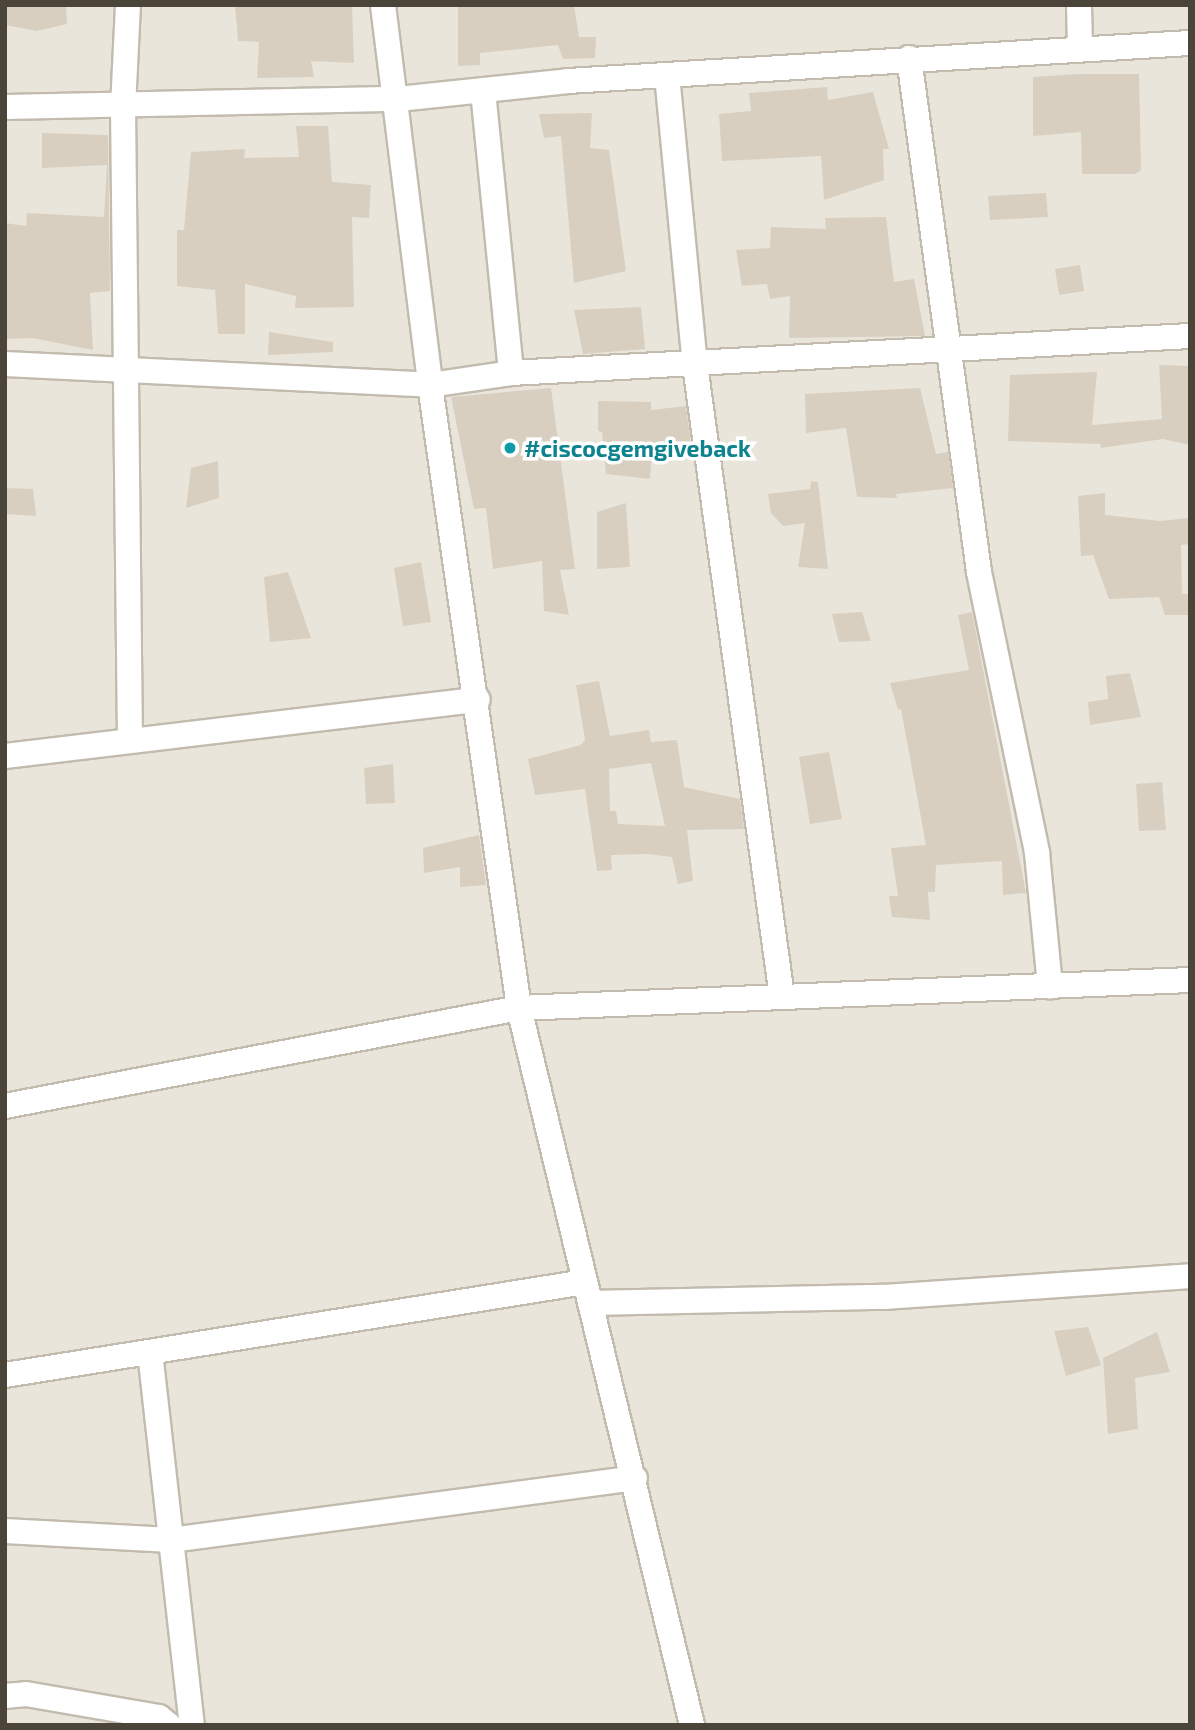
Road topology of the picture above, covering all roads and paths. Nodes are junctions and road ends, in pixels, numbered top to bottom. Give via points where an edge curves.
1 (128, 5) edge
2 (383, 5) edge
3 (1079, 5) edge
4 (1190, 43) edge
5 (1080, 47) junction
6 (909, 58) junction
7 (667, 75) junction
8 (483, 91) junction
9 (398, 99) junction
10 (123, 106) junction
11 (5, 107) edge
12 (1190, 336) edge
13 (949, 353) junction
14 (5, 364) edge
15 (695, 365) junction
16 (129, 369) junction
17 (511, 373) junction
18 (430, 385) junction
19 (478, 700) junction
20 (130, 741) junction
21 (5, 756) edge
22 (1190, 980) edge
23 (1050, 986) junction
24 (782, 997) junction
25 (519, 1008) junction
26 (5, 1106) edge
27 (1190, 1276) edge
28 (587, 1293) junction
29 (150, 1352) junction
30 (5, 1375) edge
31 (635, 1478) junction
32 (5, 1531) edge
33 (171, 1540) junction
34 (5, 1696) edge
35 (169, 1725) edge
36 (192, 1725) edge
37 (692, 1725) edge

1 - 10 street
2 - 9 street
3 - 5 street
4 - 5 street
5 - 6 street
6 - 7 street
6 - 13 street
7 - 8 street
7 - 15 street
8 - 9 street
8 - 17 street
9 - 10 street
9 - 18 street
10 - 11 street
10 - 16 street
12 - 13 street
13 - 15 street
13 - 23 street via 979,572 1037,853
14 - 16 street
15 - 17 street
15 - 24 street
16 - 18 street
16 - 20 street
17 - 18 street
18 - 19 street
19 - 20 street
19 - 25 street
20 - 21 street
22 - 23 street
23 - 24 street
24 - 25 street
25 - 26 street
25 - 28 street
27 - 28 street via 884,1297
28 - 29 street
28 - 31 street
29 - 30 street
29 - 33 street
31 - 33 street
31 - 37 street
32 - 33 street
33 - 36 street
34 - 35 street via 26,1694 159,1717

